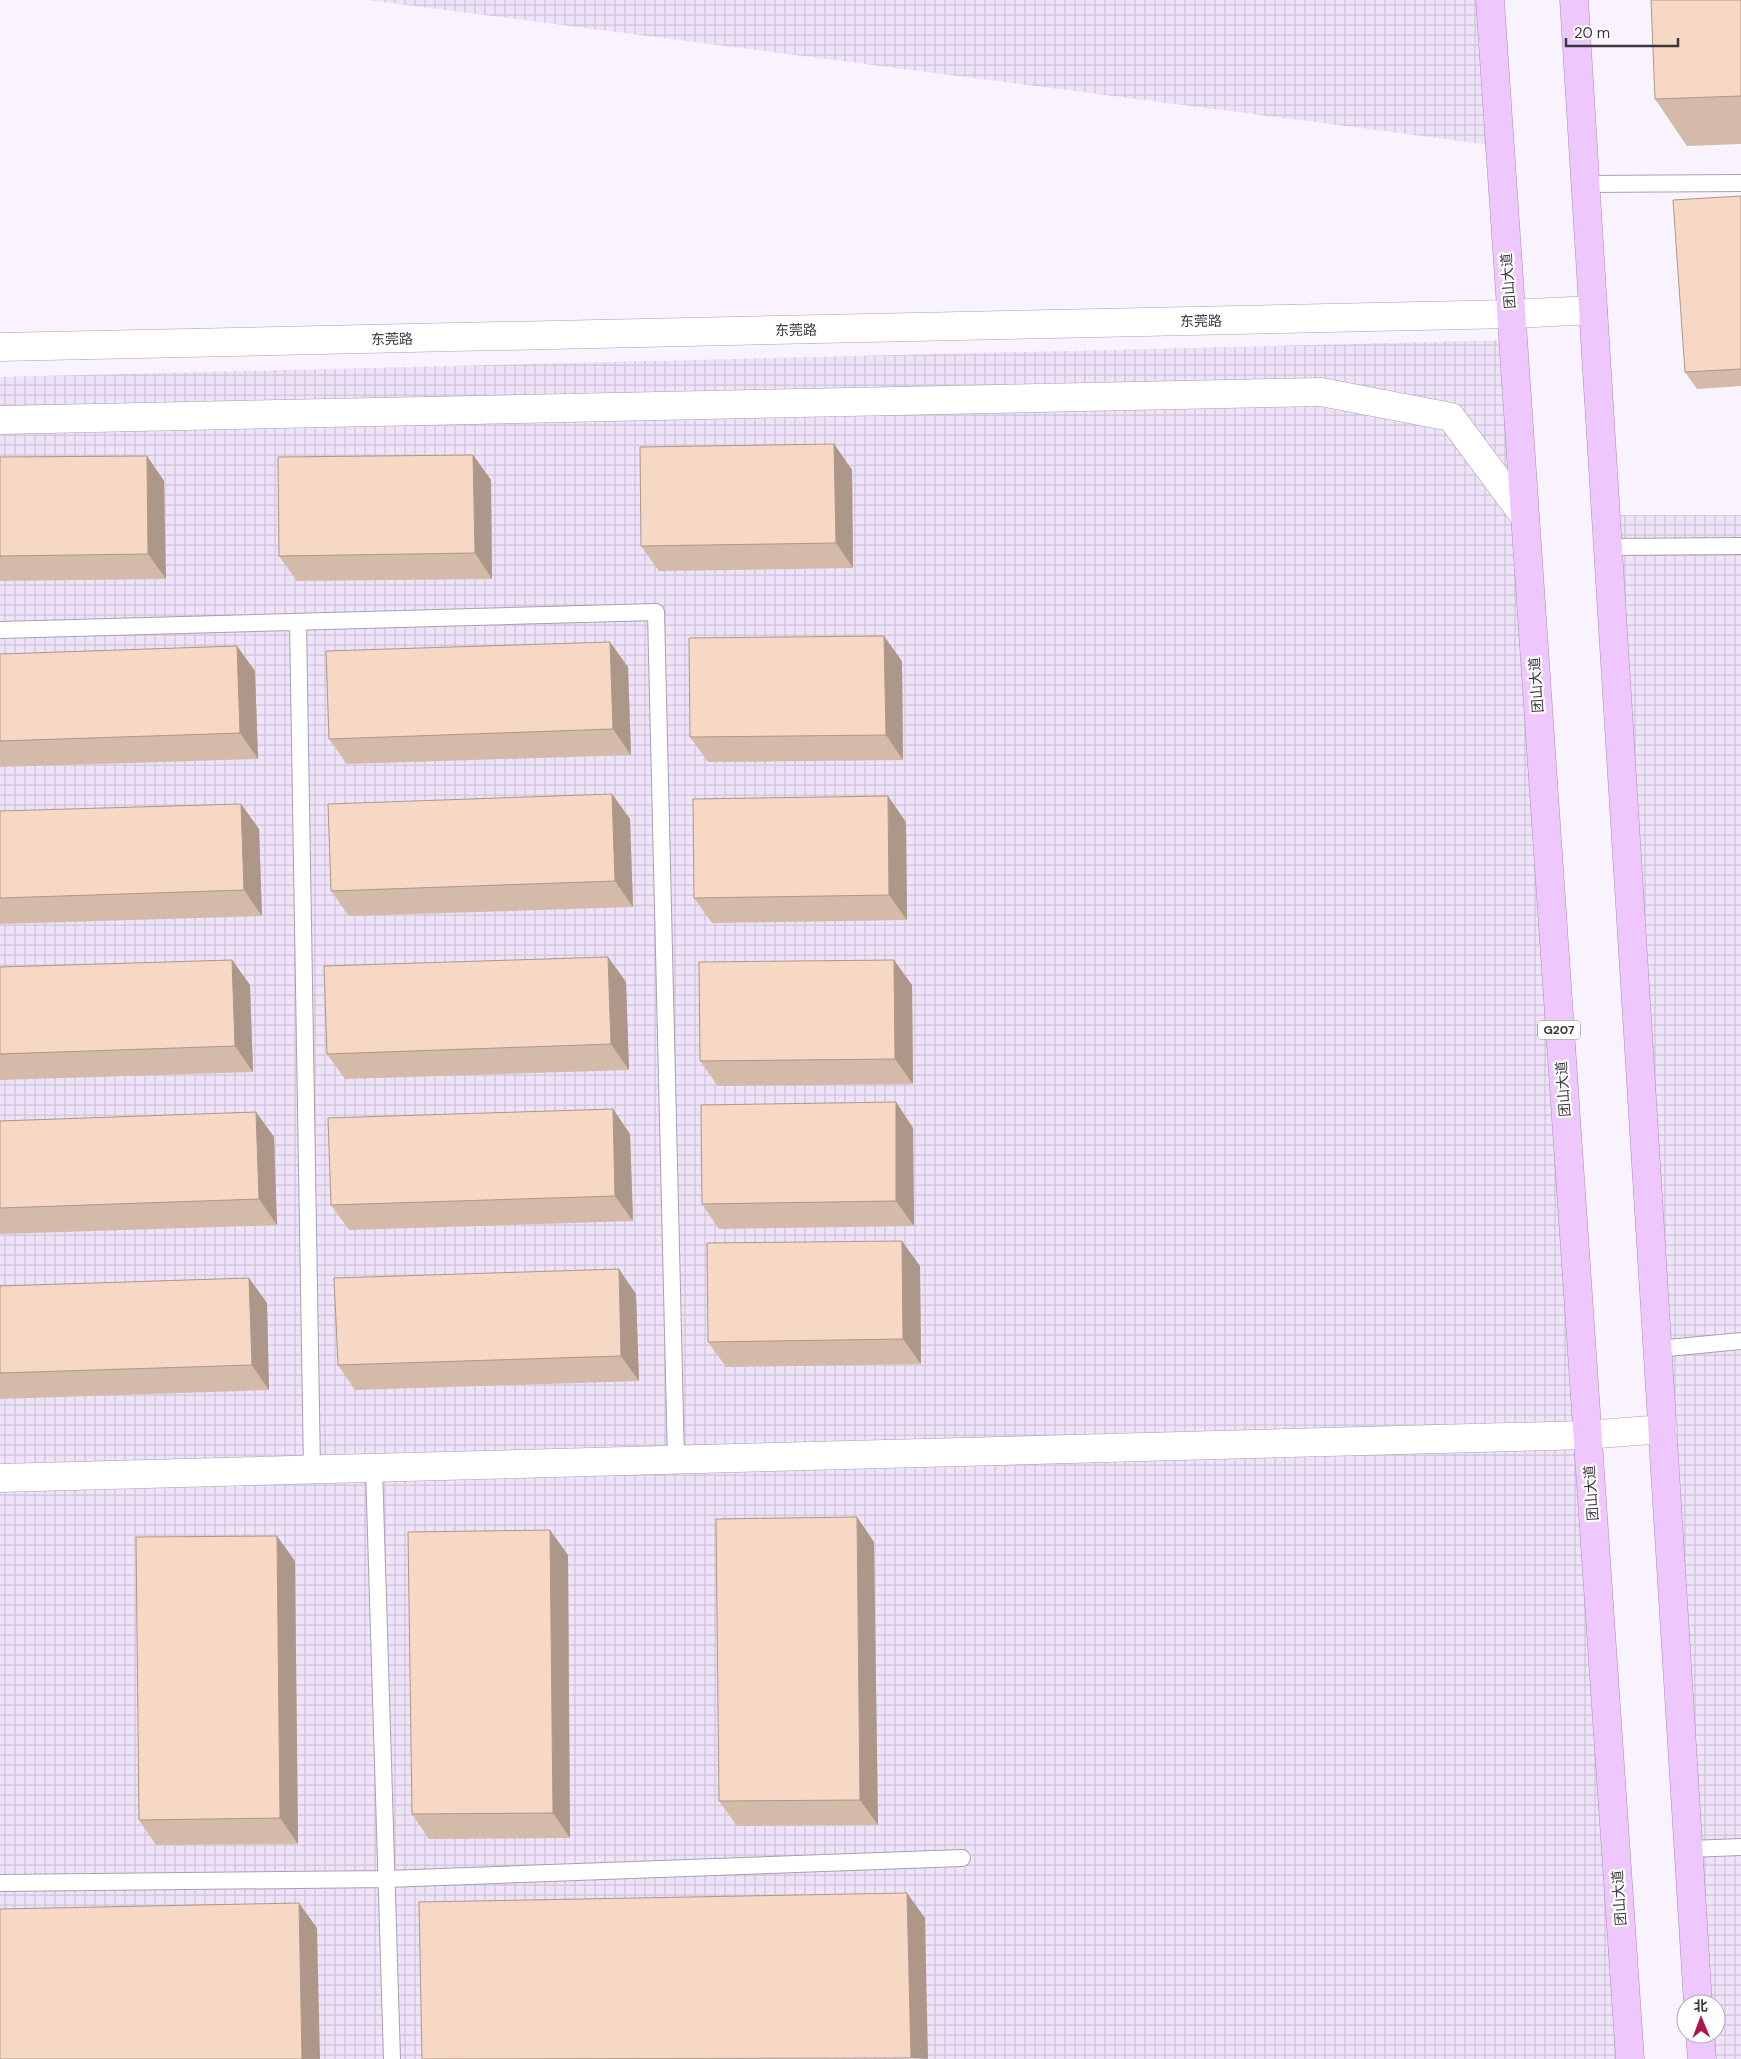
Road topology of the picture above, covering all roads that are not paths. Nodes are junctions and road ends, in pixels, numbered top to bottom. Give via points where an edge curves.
1 (1490, 0) edge
2 (1574, 0) edge
3 (1741, 182) edge
4 (1585, 184) junction
5 (1593, 310) junction
6 (1511, 314) junction
7 (0, 347) edge
8 (0, 420) edge
9 (1525, 517) junction
10 (1741, 546) edge
11 (1608, 547) junction
12 (298, 622) junction
13 (0, 630) edge
14 (1741, 1341) edge
15 (1658, 1349) junction
16 (1663, 1429) junction
17 (1586, 1435) junction
18 (676, 1460) junction
19 (374, 1468) junction
20 (312, 1470) junction
21 (0, 1478) edge
22 (1741, 1847) edge
23 (1689, 1848) junction
24 (962, 1858) dead end
25 (387, 1879) junction
26 (0, 1883) edge
27 (1697, 1994) edge
28 (1701, 2044) edge
29 (392, 2059) edge
30 (1630, 2059) edge
31 (1702, 2059) edge

1 - 6 highway, 团山大道 / G207
2 - 4 highway
3 - 4 lane
4 - 5 highway
5 - 6 street, 东莞路
5 - 11 highway
6 - 7 street, 东莞路
6 - 9 highway, 团山大道 / G207
8 - 9 street via 1321,392 1452,417
9 - 17 highway, 团山大道 / G207
10 - 11 lane
11 - 15 highway
12 - 13 lane
12 - 18 lane via 656,612
12 - 20 lane
14 - 15 lane
15 - 16 highway
16 - 17 street
16 - 23 highway
17 - 18 street
17 - 30 highway, 团山大道 / G207
18 - 19 street
19 - 20 street
19 - 25 lane
20 - 21 street
22 - 23 lane
23 - 27 highway
24 - 25 lane
25 - 26 lane
25 - 29 lane
28 - 31 highway

